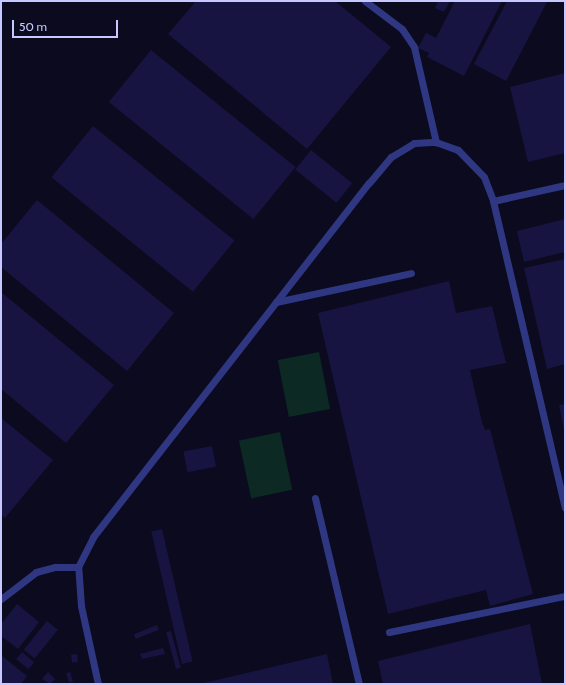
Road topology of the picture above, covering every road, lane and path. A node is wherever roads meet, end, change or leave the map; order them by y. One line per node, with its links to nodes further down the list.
1 (365, 1): 2 (lane)
2 (436, 142): 4 (lane); 6 (lane)
3 (565, 185): 4 (lane)
4 (493, 201): 8 (lane)
5 (411, 273): 6 (lane)
6 (276, 302): 9 (lane)
7 (315, 498): 14 (lane)
8 (565, 508)
9 (78, 567): 11 (lane); 13 (lane)
10 (565, 596): 12 (lane)
11 (1, 599)
12 (389, 632)
13 (98, 684)
14 (359, 684)

